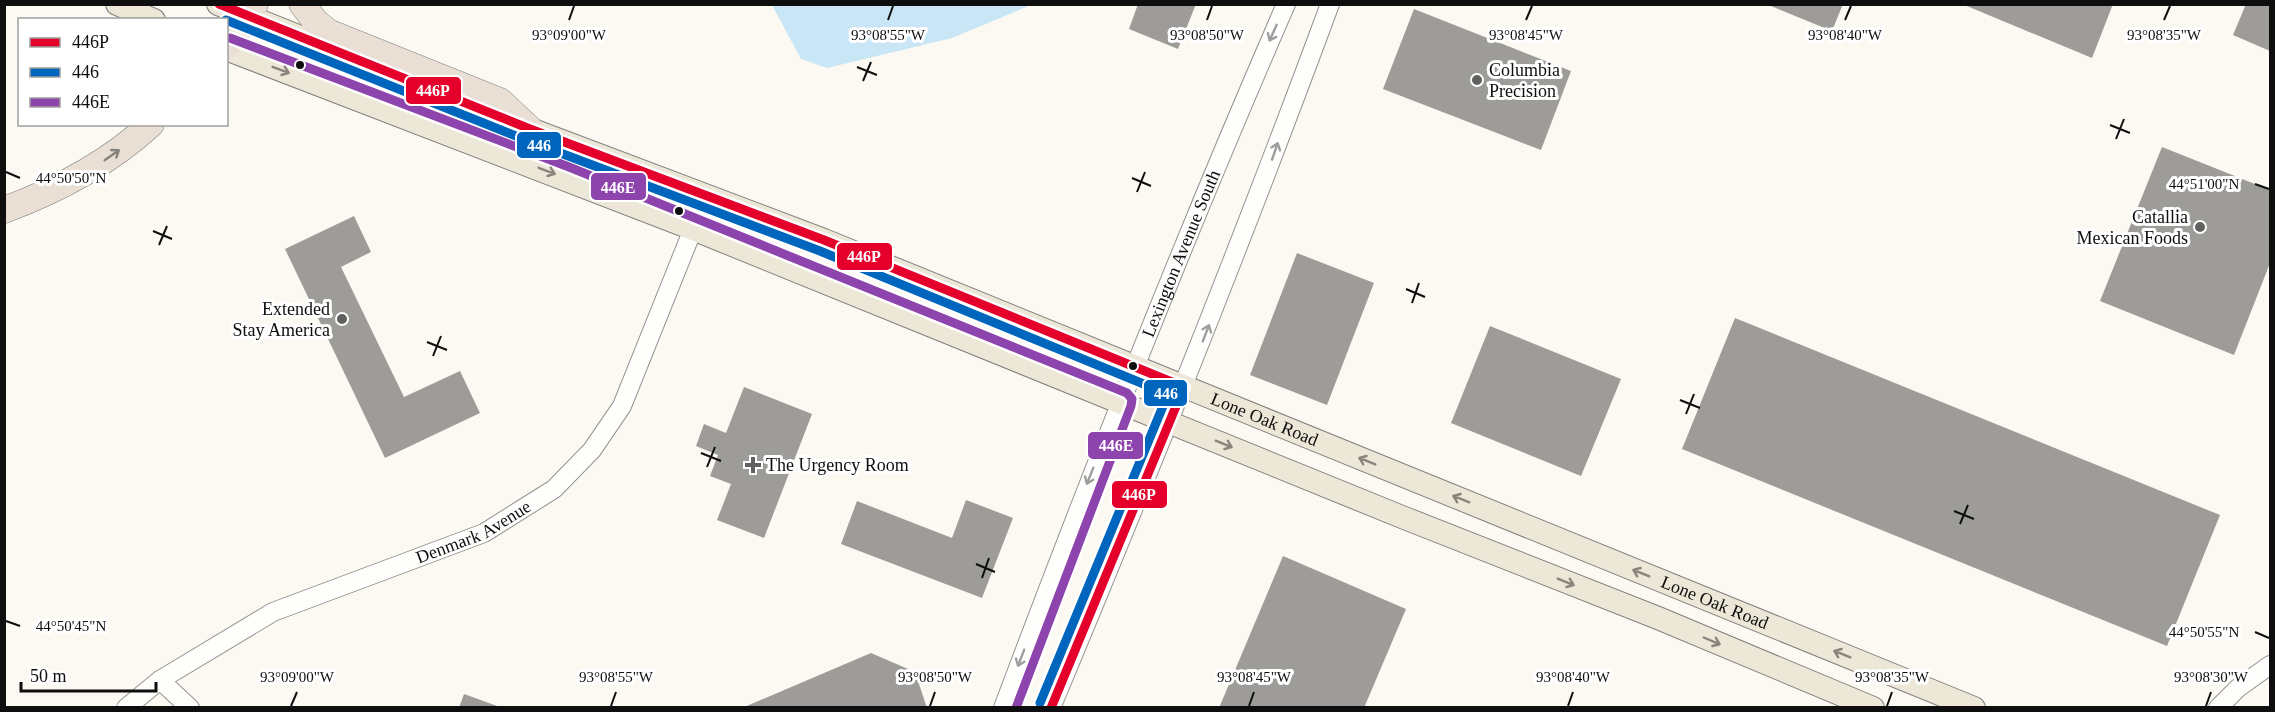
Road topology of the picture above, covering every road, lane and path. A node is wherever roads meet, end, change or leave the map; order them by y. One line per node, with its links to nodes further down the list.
1 (117, 4): 7 (main road)
2 (218, 4): 6 (main road, Lone Oak Road)
3 (303, 4): 11 (highway)
4 (1286, 4): 14 (street, Lexington Avenue South, one-way to 14)
5 (1330, 4): 15 (street, one-way to 5)
6 (251, 11): 8 (highway); 11 (main road, Lone Oak Road)
7 (149, 18)
8 (228, 44)
9 (228, 48): 13 (main road, Lone Oak Road, one-way to 13)
10 (149, 126): 12 (highway, one-way to 10)
11 (530, 129): 14 (main road, Lone Oak Road)
12 (4, 210)
13 (693, 229): 16 (main road, Lone Oak Road); 19 (street, Denmark Avenue)
14 (1134, 367): 15 (main road, Lone Oak Road); 16 (street, Lexington Avenue South)
15 (1184, 387): 17 (street); 25 (main road, Lone Oak Road, one-way to 15)
16 (1120, 402): 17 (main road, Lone Oak Road); 22 (street, Lexington Avenue South, one-way to 22)
17 (1170, 422): 23 (street); 24 (main road, Lone Oak Road, one-way to 24)
18 (2271, 665): 26 (street)
19 (160, 680): 20 (street, Denmark Avenue); 21 (street)
20 (126, 708)
21 (190, 708)
22 (1003, 708)
23 (1051, 708)
24 (1874, 708)
25 (1974, 708)
26 (2218, 708)

